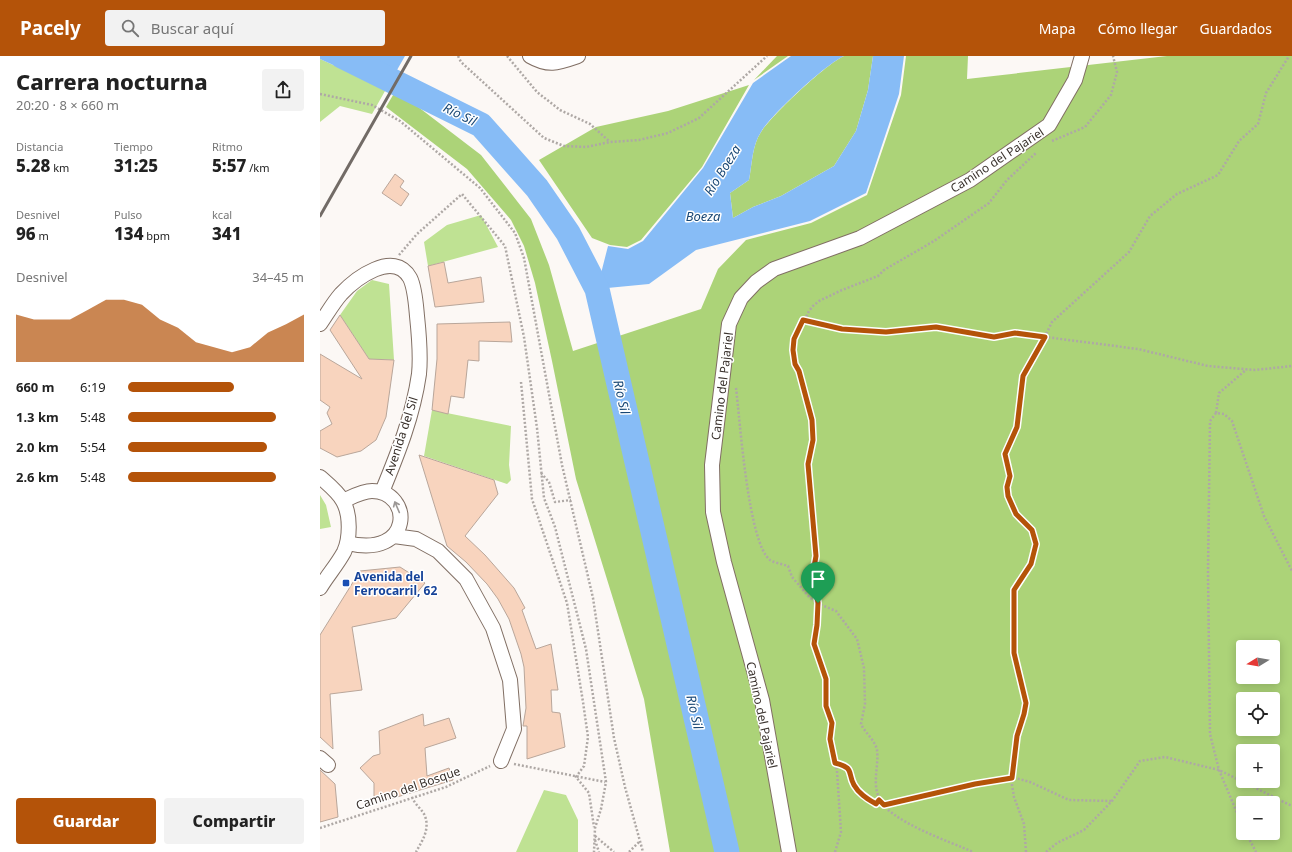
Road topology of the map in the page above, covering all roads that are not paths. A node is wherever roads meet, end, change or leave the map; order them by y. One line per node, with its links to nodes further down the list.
1 (530, 56): 2 (street)
2 (578, 56)
3 (1082, 56): 12 (street, Camino del Pajariel)
4 (320, 324): 6 (street, Avenida del Sil)
5 (320, 477): 7 (street)
6 (382, 492): 7 (street); 8 (street, one-way to 6)
7 (343, 501): 9 (street)
8 (394, 536): 9 (street); 11 (street)
9 (347, 543): 10 (street)
10 (320, 588)
11 (501, 761)
12 (789, 852)

